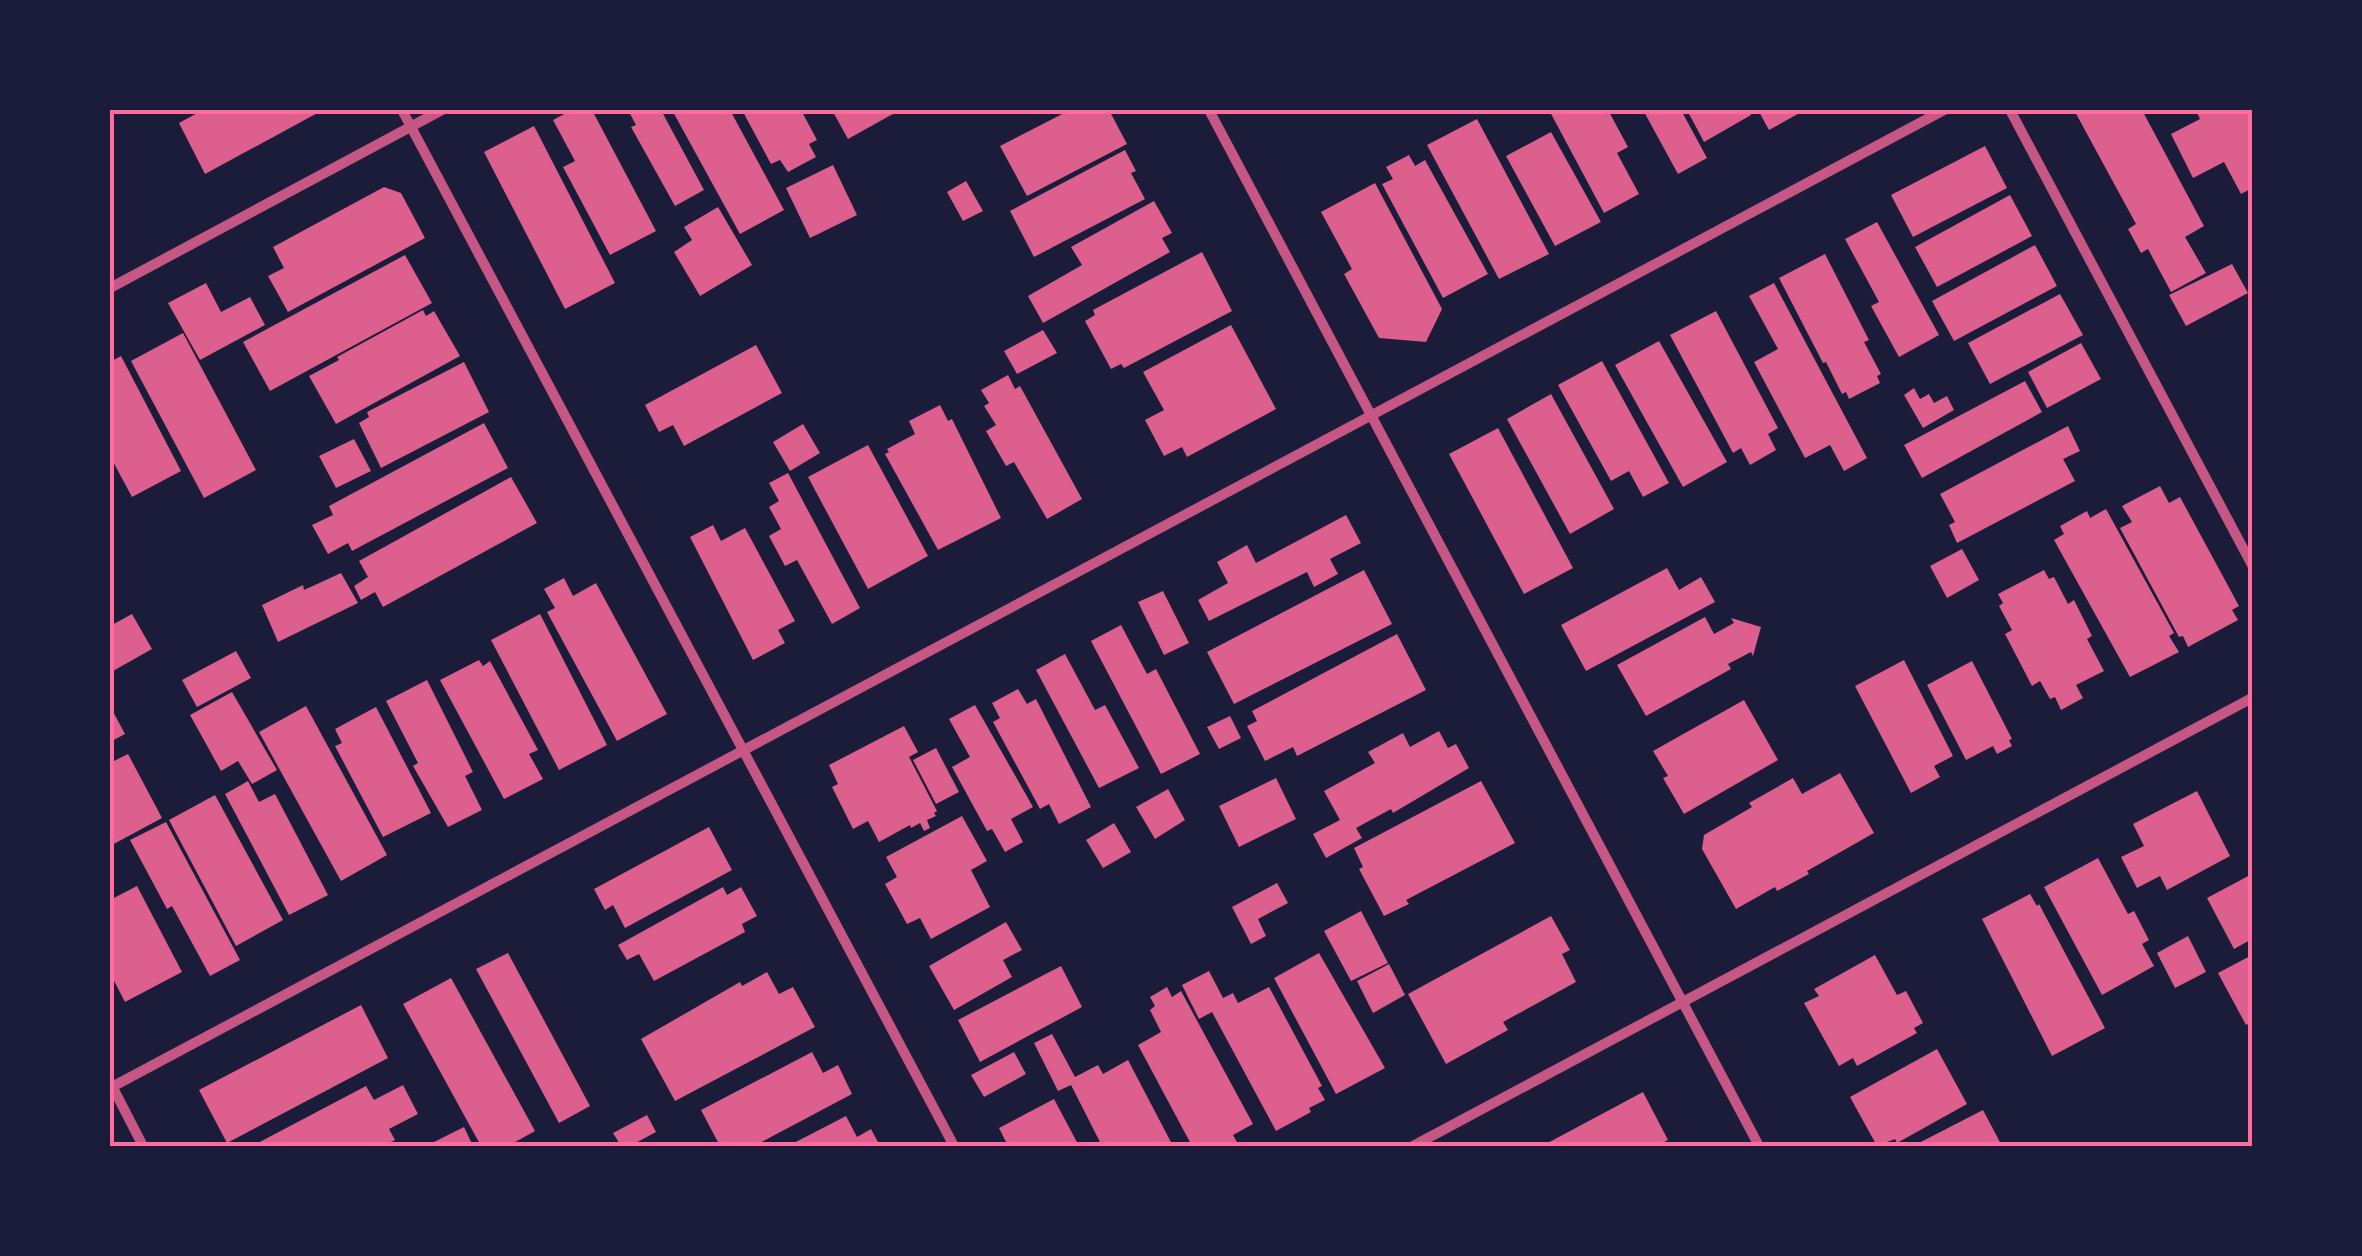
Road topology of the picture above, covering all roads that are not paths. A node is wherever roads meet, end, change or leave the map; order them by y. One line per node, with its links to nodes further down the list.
1 (402, 110): 6 (street)
2 (442, 110): 6 (street)
3 (1208, 110): 8 (street)
4 (1944, 110): 8 (street)
5 (2010, 110): 9 (street)
6 (411, 127): 7 (street); 11 (street)
7 (110, 288)
8 (1371, 415): 11 (street); 12 (street)
9 (2252, 565)
10 (2252, 698): 12 (street)
11 (743, 750): 13 (street); 15 (street)
12 (1683, 1002): 16 (street); 17 (street)
13 (111, 1085): 14 (street)
14 (143, 1146)
15 (954, 1146)
16 (1412, 1146)
17 (1760, 1146)

